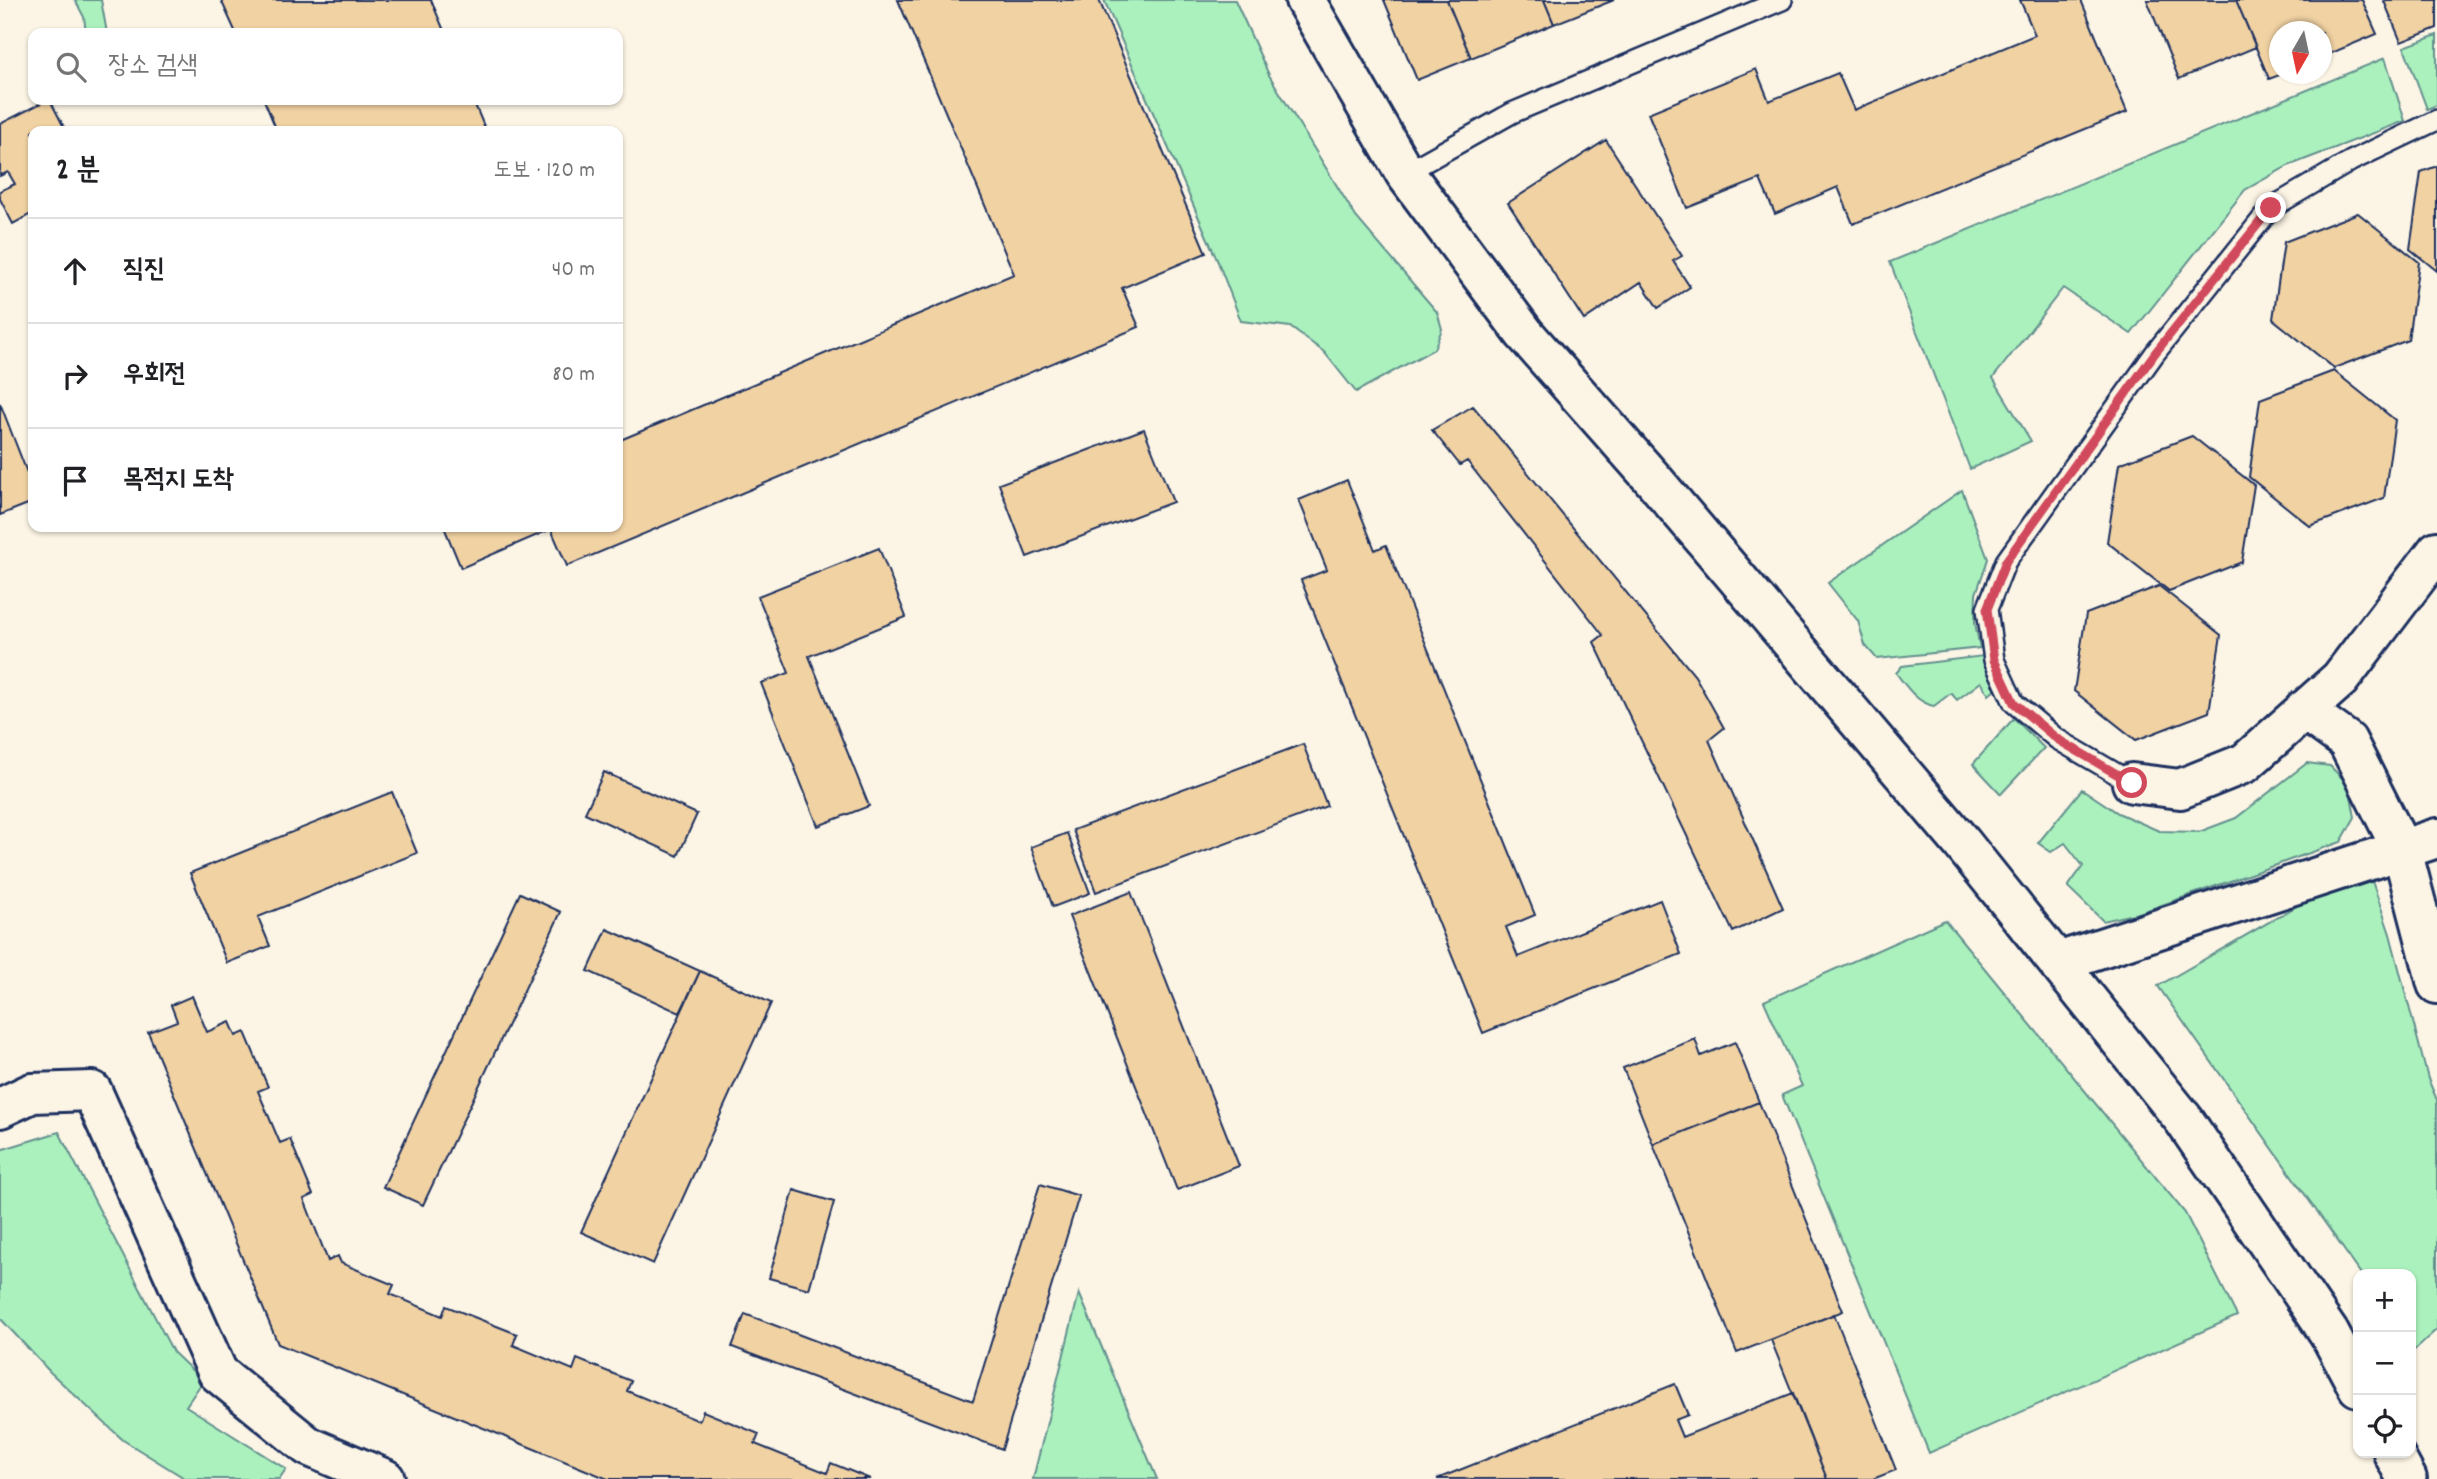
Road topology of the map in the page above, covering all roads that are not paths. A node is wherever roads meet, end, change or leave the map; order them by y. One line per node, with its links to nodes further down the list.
1 (1306, 0): 4 (street)
2 (1782, 0): 4 (lane)
3 (2437, 120): 7 (lane)
4 (1405, 173): 9 (street)
5 (2437, 551): 6 (street)
6 (2304, 710): 7 (street); 8 (street)
7 (2132, 783)
8 (2420, 844): 9 (street); 10 (street)
9 (2058, 962): 12 (street)
10 (2437, 984)
11 (0, 1108): 14 (street)
12 (2353, 1378)
13 (2396, 1458): 15 (street)
14 (385, 1479)
15 (2407, 1479)

